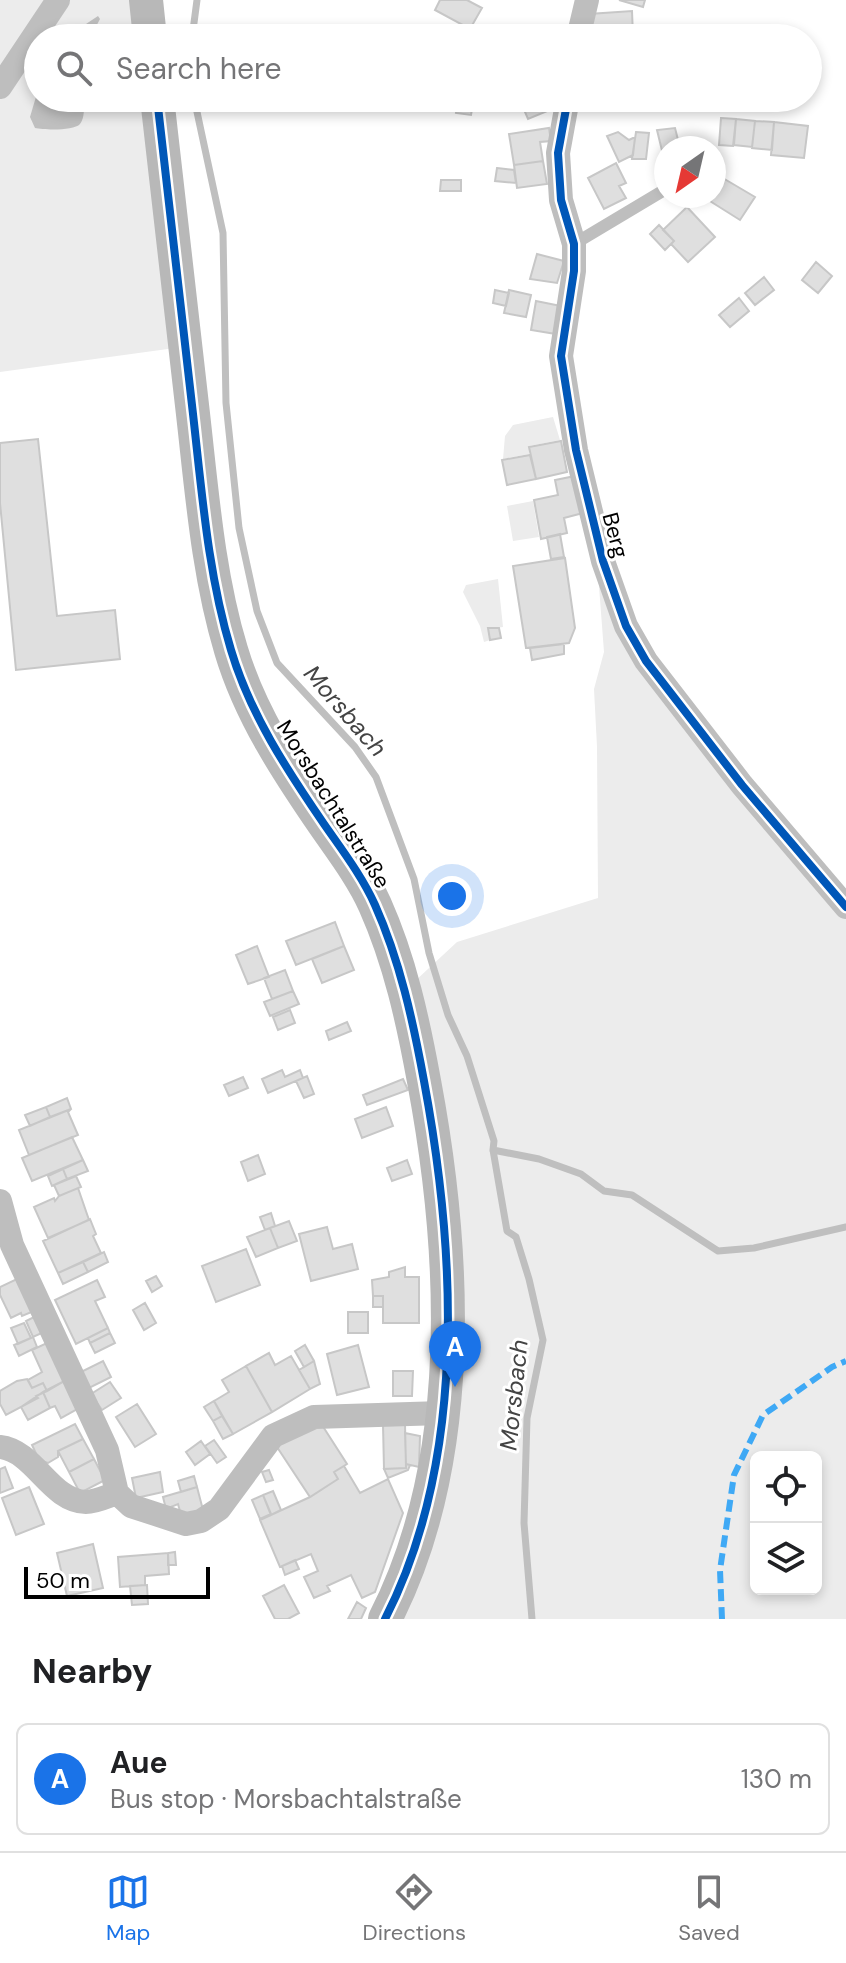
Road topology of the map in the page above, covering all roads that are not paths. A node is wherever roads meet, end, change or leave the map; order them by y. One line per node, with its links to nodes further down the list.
1 (58, 0): 4 (street)
2 (146, 0): 5 (main road)
3 (587, 0): 6 (street)
4 (42, 24)
5 (149, 24)
6 (581, 24)
7 (24, 51): 8 (street)
8 (0, 87)
9 (159, 112): 15 (main road, Morsbachtalstraße)
10 (565, 112): 12 (street, Berg)
11 (654, 196): 12 (lane)
12 (574, 244): 13 (street, Berg)
13 (846, 907)
14 (0, 1201): 17 (street)
15 (442, 1413): 17 (street); 18 (main road, Morsbachtalstraße)
16 (0, 1447): 17 (street)
17 (117, 1493)
18 (385, 1619)

